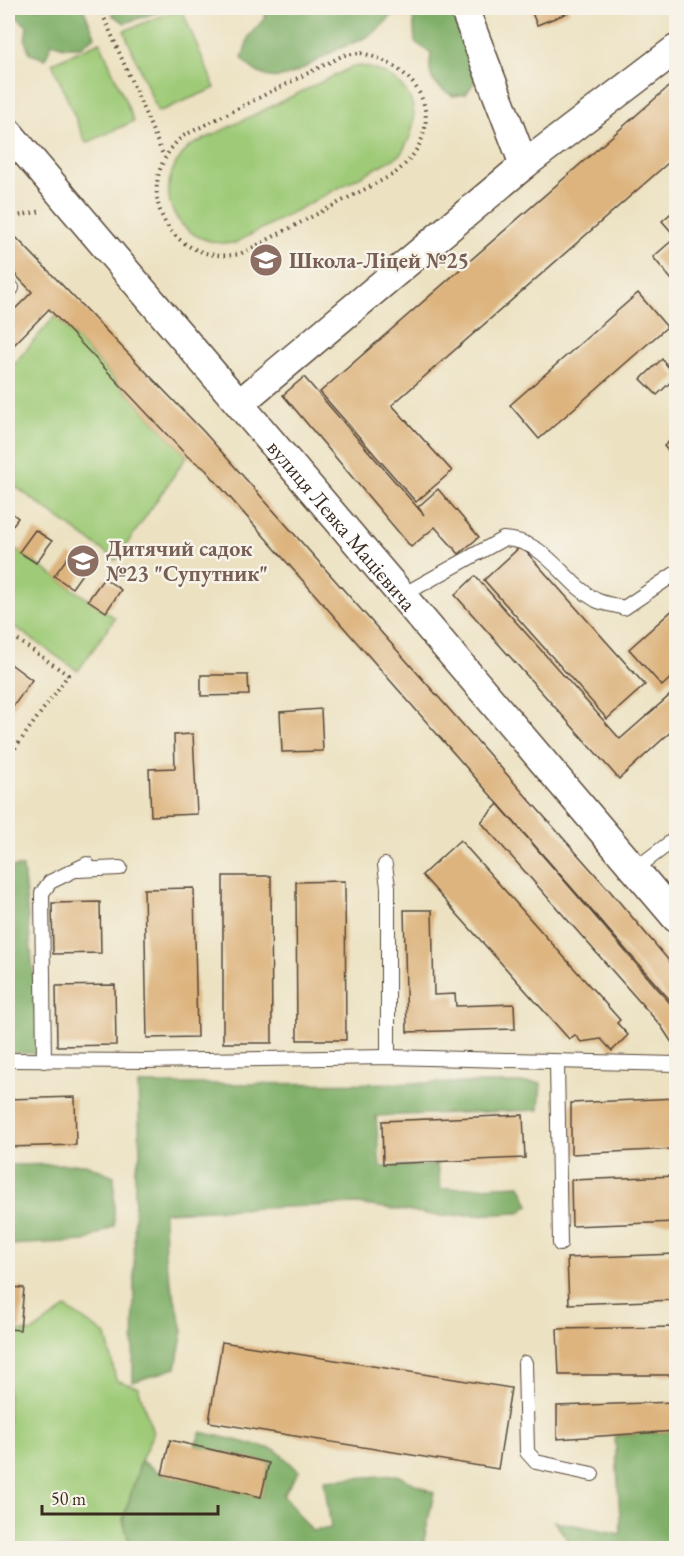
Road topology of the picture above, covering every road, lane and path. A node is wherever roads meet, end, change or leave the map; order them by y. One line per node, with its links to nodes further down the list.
1 (100, 8): 5 (path)
2 (464, 8): 6 (street)
3 (676, 49): 6 (street)
4 (8, 132): 7 (street, вулиця Левка Мацієвича)
5 (164, 157): 5 (path)
6 (524, 165): 7 (street)
7 (240, 403): 9 (street, вулиця Левка Мацієвича)
8 (676, 573): 9 (lane)
9 (401, 596): 15 (street, вулиця Левка Мацієвича)
10 (8, 633): 11 (path)
11 (8, 758)
12 (676, 838): 15 (lane)
13 (385, 865): 17 (lane)
14 (120, 868): 19 (lane)
15 (634, 870): 16 (street, вулиця Левка Мацієвича)
16 (676, 918)
17 (388, 1057): 19 (lane); 20 (lane)
18 (8, 1060): 19 (lane)
19 (44, 1061)
20 (557, 1062): 21 (lane); 22 (lane)
21 (676, 1064)
22 (560, 1244)
23 (525, 1363): 24 (lane)
24 (592, 1474)

